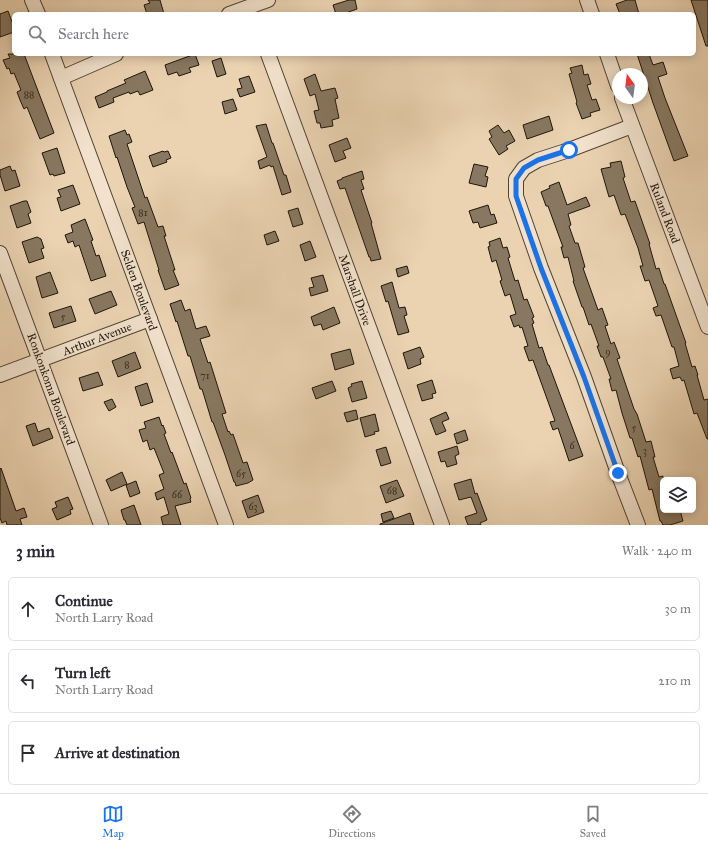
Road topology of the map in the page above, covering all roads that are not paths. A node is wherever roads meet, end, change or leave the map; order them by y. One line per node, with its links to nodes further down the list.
1 (32, 0): 5 (street)
2 (268, 0): 4 (street)
3 (588, 0): 7 (street)
4 (250, 7): 6 (street)
5 (37, 12)
6 (235, 12)
7 (591, 12)
8 (53, 56): 13 (street, Selden Boulevard)
9 (111, 56): 13 (street)
10 (269, 56): 23 (street, Marshall Drive)
11 (608, 56): 12 (street)
12 (612, 69)
13 (61, 78): 17 (street, Selden Boulevard)
14 (624, 104): 15 (street, Ruland Road)
15 (632, 126): 18 (street, Ruland Road); 24 (street)
16 (0, 253): 19 (street, Ronkonkoma Boulevard)
17 (150, 319): 19 (street, Arthur Avenue); 22 (street, Selden Boulevard)
18 (708, 327)
19 (40, 360): 20 (street, Arthur Avenue); 21 (street, Ronkonkoma Boulevard)
20 (0, 375)
21 (101, 525)
22 (226, 525)
23 (442, 525)
24 (638, 525)

